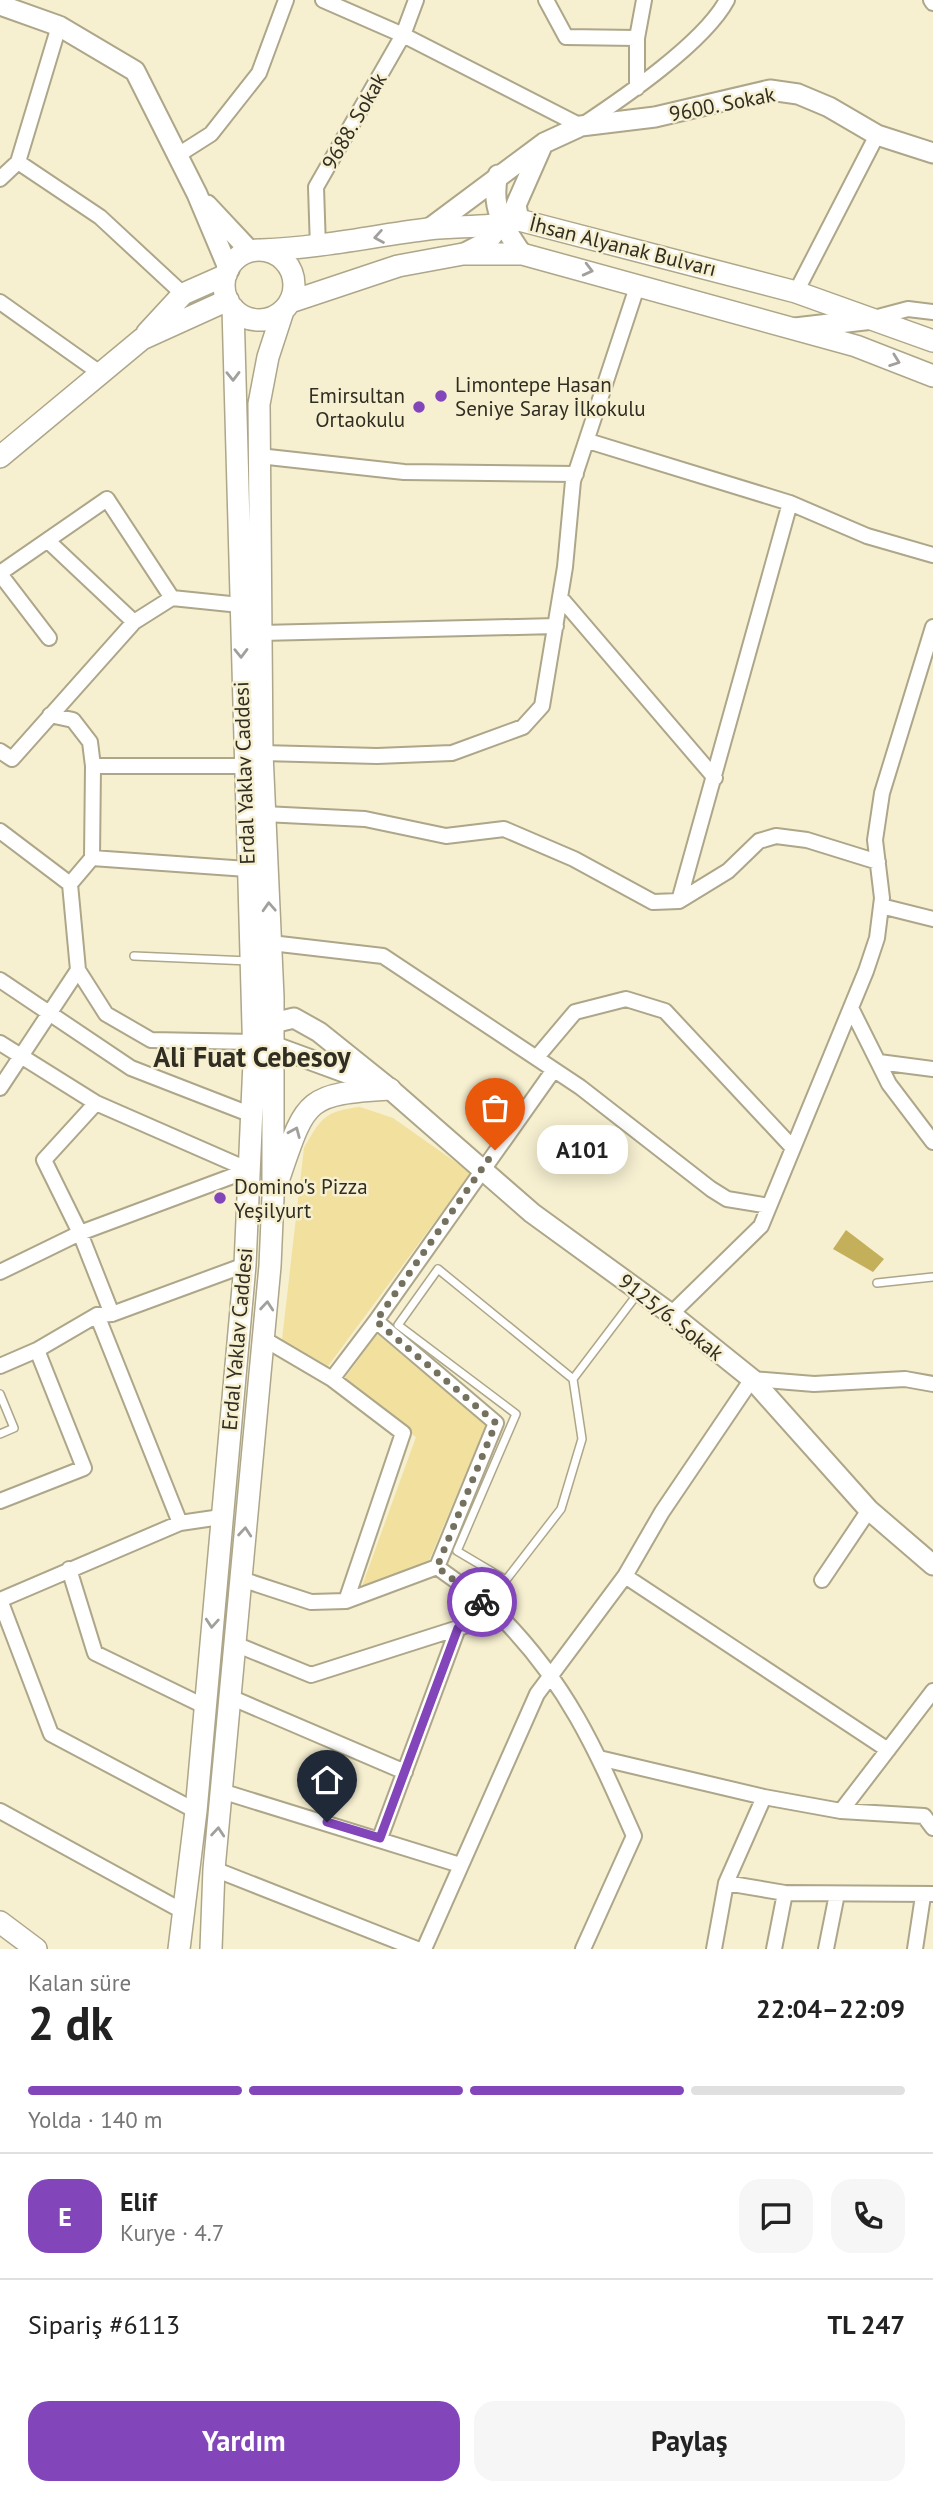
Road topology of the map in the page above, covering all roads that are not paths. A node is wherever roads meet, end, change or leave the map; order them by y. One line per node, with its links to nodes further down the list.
1 (286, 0): 16 (street)
2 (323, 0): 9 (street)
3 (416, 0): 9 (street, 9688. Sokak)
4 (546, 0): 10 (street)
5 (644, 0): 10 (street)
6 (727, 0): 11 (street)
7 (0, 5): 8 (main road)
8 (59, 26): 16 (main road); 17 (street)
9 (403, 35): 12 (street); 23 (street, 9688. Sokak)
10 (637, 38): 11 (street)
11 (637, 88): 12 (street)
12 (581, 127): 13 (main road, 9600. Sokak); 14 (main road, 9600. Sokak)
13 (877, 135): 15 (main road, 9600. Sokak); 29 (street)
14 (544, 143): 18 (main road); 21 (main road)
15 (933, 153)
16 (178, 155): 20 (main road)
17 (18, 162): 19 (street); 30 (street)
18 (498, 175): 21 (main road); 22 (main road)
19 (0, 178)
20 (197, 194): 24 (main road); 27 (main road)
21 (512, 217): 22 (main road, İhsan Alyanak Bulvarı); 25 (main road); 26 (main road); 29 (main road, İhsan Alyanak Bulvarı)
22 (430, 228): 23 (main road, İhsan Alyanak Bulvarı, one-way to 23)
23 (318, 248): 24 (main road, İhsan Alyanak Bulvarı)
24 (256, 251): 27 (main road); 33 (main road)
25 (463, 254): 26 (main road, İhsan Alyanak Bulvarı); 33 (main road, İhsan Alyanak Bulvarı)
26 (522, 254): 28 (main road, İhsan Alyanak Bulvarı, one-way to 28)
27 (227, 273): 30 (main road); 32 (main road)
28 (638, 284): 36 (main road, İhsan Alyanak Bulvarı); 41 (street)
29 (796, 292): 35 (main road, İhsan Alyanak Bulvarı)
30 (183, 294): 37 (main road)
31 (0, 302): 39 (street)
32 (230, 304): 33 (main road); 37 (main road); 51 (main road, Erdal Yaklav Caddesi, one-way to 51)
33 (287, 307): 42 (main road, Erdal Yaklav Caddesi)
34 (933, 312): 35 (street)
35 (874, 318): 36 (main road); 38 (main road, İhsan Alyanak Bulvarı)
36 (794, 329): 40 (main road, İhsan Alyanak Bulvarı, one-way to 40)
37 (142, 339): 39 (main road)
38 (933, 341)
39 (100, 373): 43 (main road)
40 (933, 376)
41 (588, 441): 44 (street); 45 (street)
42 (259, 456): 44 (street); 55 (main road, Erdal Yaklav Caddesi)
43 (0, 457)
44 (576, 474): 49 (street)
45 (790, 503): 47 (street); 62 (street)
46 (48, 541): 48 (street); 50 (street); 52 (street)
47 (933, 555)
48 (0, 574): 56 (street)
49 (560, 597): 53 (street); 62 (street)
50 (172, 598): 51 (street); 52 (street)
51 (240, 605): 61 (main road, Erdal Yaklav Caddesi, one-way to 61)
52 (134, 622): 57 (street)
53 (556, 626): 55 (street); 59 (street)
54 (933, 627): 66 (street)
55 (261, 633): 59 (main road, Erdal Yaklav Caddesi)
56 (49, 638)
57 (50, 715): 58 (street); 60 (street)
58 (0, 751)
59 (262, 753): 63 (main road, Erdal Yaklav Caddesi)
60 (93, 766): 61 (street); 65 (street)
61 (244, 766): 67 (main road, Erdal Yaklav Caddesi)
62 (715, 778): 69 (street)
63 (264, 814): 69 (street); 72 (main road, Erdal Yaklav Caddesi, one-way to 63)
64 (0, 831): 68 (street)
65 (92, 859): 67 (street); 68 (street)
66 (878, 862): 69 (street); 70 (street)
67 (247, 869): 74 (main road, Erdal Yaklav Caddesi)
68 (70, 884): 75 (street)
69 (679, 901)
70 (881, 906): 71 (street); 78 (street)
71 (933, 919)
72 (271, 943): 77 (main road, Erdal Yaklav Caddesi); 84 (street)
73 (134, 956): 74 (lane)
74 (251, 961): 81 (main road, Erdal Yaklav Caddesi)
75 (78, 971): 79 (street); 81 (street)
76 (0, 980): 79 (street)
77 (273, 997): 80 (main road, 9125/6. Sokak); 81 (main road, Erdal Yaklav Caddesi)
78 (851, 1008): 85 (street); 93 (street)
79 (49, 1011): 83 (street); 91 (street)
80 (294, 1018): 81 (main road); 89 (main road, 9125/6. Sokak)
81 (264, 1040): 89 (main road, 9125/6. Sokak); 91 (main road, Erdal Yaklav Caddesi); 96 (main road, Erdal Yaklav Caddesi)
82 (0, 1043): 83 (street)
83 (23, 1056): 88 (street); 90 (street)
84 (537, 1057): 87 (street); 93 (street)
85 (878, 1062): 86 (street); 92 (street)
86 (933, 1069)
87 (553, 1071): 95 (street); 97 (street)
88 (0, 1088)
89 (390, 1089): 95 (main road, 9125/6. Sokak); 96 (main road, one-way to 89)
90 (96, 1103): 94 (street); 98 (street)
91 (252, 1115): 94 (main road, Erdal Yaklav Caddesi)
92 (933, 1142)
93 (793, 1148): 97 (street)
94 (249, 1170): 98 (street); 99 (main road, Erdal Yaklav Caddesi)
95 (480, 1170): 103 (main road, 9125/6. Sokak); 107 (street)
96 (273, 1197): 108 (main road, Erdal Yaklav Caddesi, one-way to 96)
97 (769, 1206): 105 (street)
98 (80, 1233): 100 (street); 104 (street)
99 (245, 1265): 104 (street); 119 (main road, Erdal Yaklav Caddesi)
100 (1, 1270)
101 (933, 1277): 102 (lane)
102 (877, 1283)
103 (639, 1292): 105 (main road, 9125/6. Sokak); 112 (lane)
104 (113, 1314): 106 (street)
105 (671, 1314): 113 (main road, 9125/6. Sokak)
106 (97, 1315): 109 (street); 120 (street)
107 (376, 1321): 111 (street); 122 (street)
108 (264, 1339): 111 (street); 125 (main road, Erdal Yaklav Caddesi, one-way to 108)
109 (37, 1350): 110 (street); 117 (street)
110 (0, 1366)
111 (332, 1379): 127 (street)
112 (573, 1379): 112 (lane)
113 (752, 1379): 114 (street); 118 (main road, 9125/6. Sokak); 124 (street)
114 (933, 1384)
115 (0, 1394): 116 (lane)
116 (0, 1434)
117 (0, 1501)
118 (869, 1510): 121 (main road, 9125/6. Sokak); 126 (street)
119 (221, 1517): 120 (street); 134 (main road, Erdal Yaklav Caddesi, one-way to 134)
120 (180, 1523): 123 (street)
121 (933, 1565)
122 (437, 1567): 127 (street); 128 (street)
123 (69, 1569): 134 (street); 141 (street)
124 (625, 1576): 131 (street); 135 (street)
125 (241, 1579): 127 (street); 130 (main road, Erdal Yaklav Caddesi)
126 (821, 1580)
127 (346, 1601)
128 (499, 1615): 129 (street); 131 (street)
129 (458, 1628): 130 (street); 137 (street)
130 (235, 1644): 133 (main road, Erdal Yaklav Caddesi)
131 (554, 1676): 136 (street); 145 (street)
132 (933, 1691): 135 (street)
133 (230, 1697): 137 (street); 138 (main road, Erdal Yaklav Caddesi)
134 (206, 1707): 141 (main road, Erdal Yaklav Caddesi)
135 (888, 1750): 142 (street)
136 (599, 1758): 139 (street); 158 (street)
137 (405, 1773): 144 (street)
138 (221, 1791): 144 (street); 146 (main road, Erdal Yaklav Caddesi, one-way to 138)
139 (764, 1797): 142 (street); 147 (street)
140 (0, 1811): 151 (street)
141 (196, 1811): 151 (main road, Erdal Yaklav Caddesi)
142 (841, 1811): 143 (street)
143 (930, 1817)
144 (380, 1838): 145 (street)
145 (460, 1864): 157 (street)
146 (214, 1869): 155 (main road, Erdal Yaklav Caddesi); 156 (street)
147 (726, 1883): 148 (street); 159 (street)
148 (785, 1893): 149 (street); 160 (street)
149 (837, 1894): 150 (street); 161 (street)
150 (928, 1895): 162 (street)
151 (186, 1913): 154 (main road, Erdal Yaklav Caddesi)
152 (0, 1922): 153 (main road)
153 (36, 1949)
154 (179, 1949)
155 (211, 1949)
156 (417, 1949)
157 (424, 1949)
158 (583, 1949)
159 (714, 1949)
160 (774, 1949)
161 (826, 1949)
162 (915, 1949)

